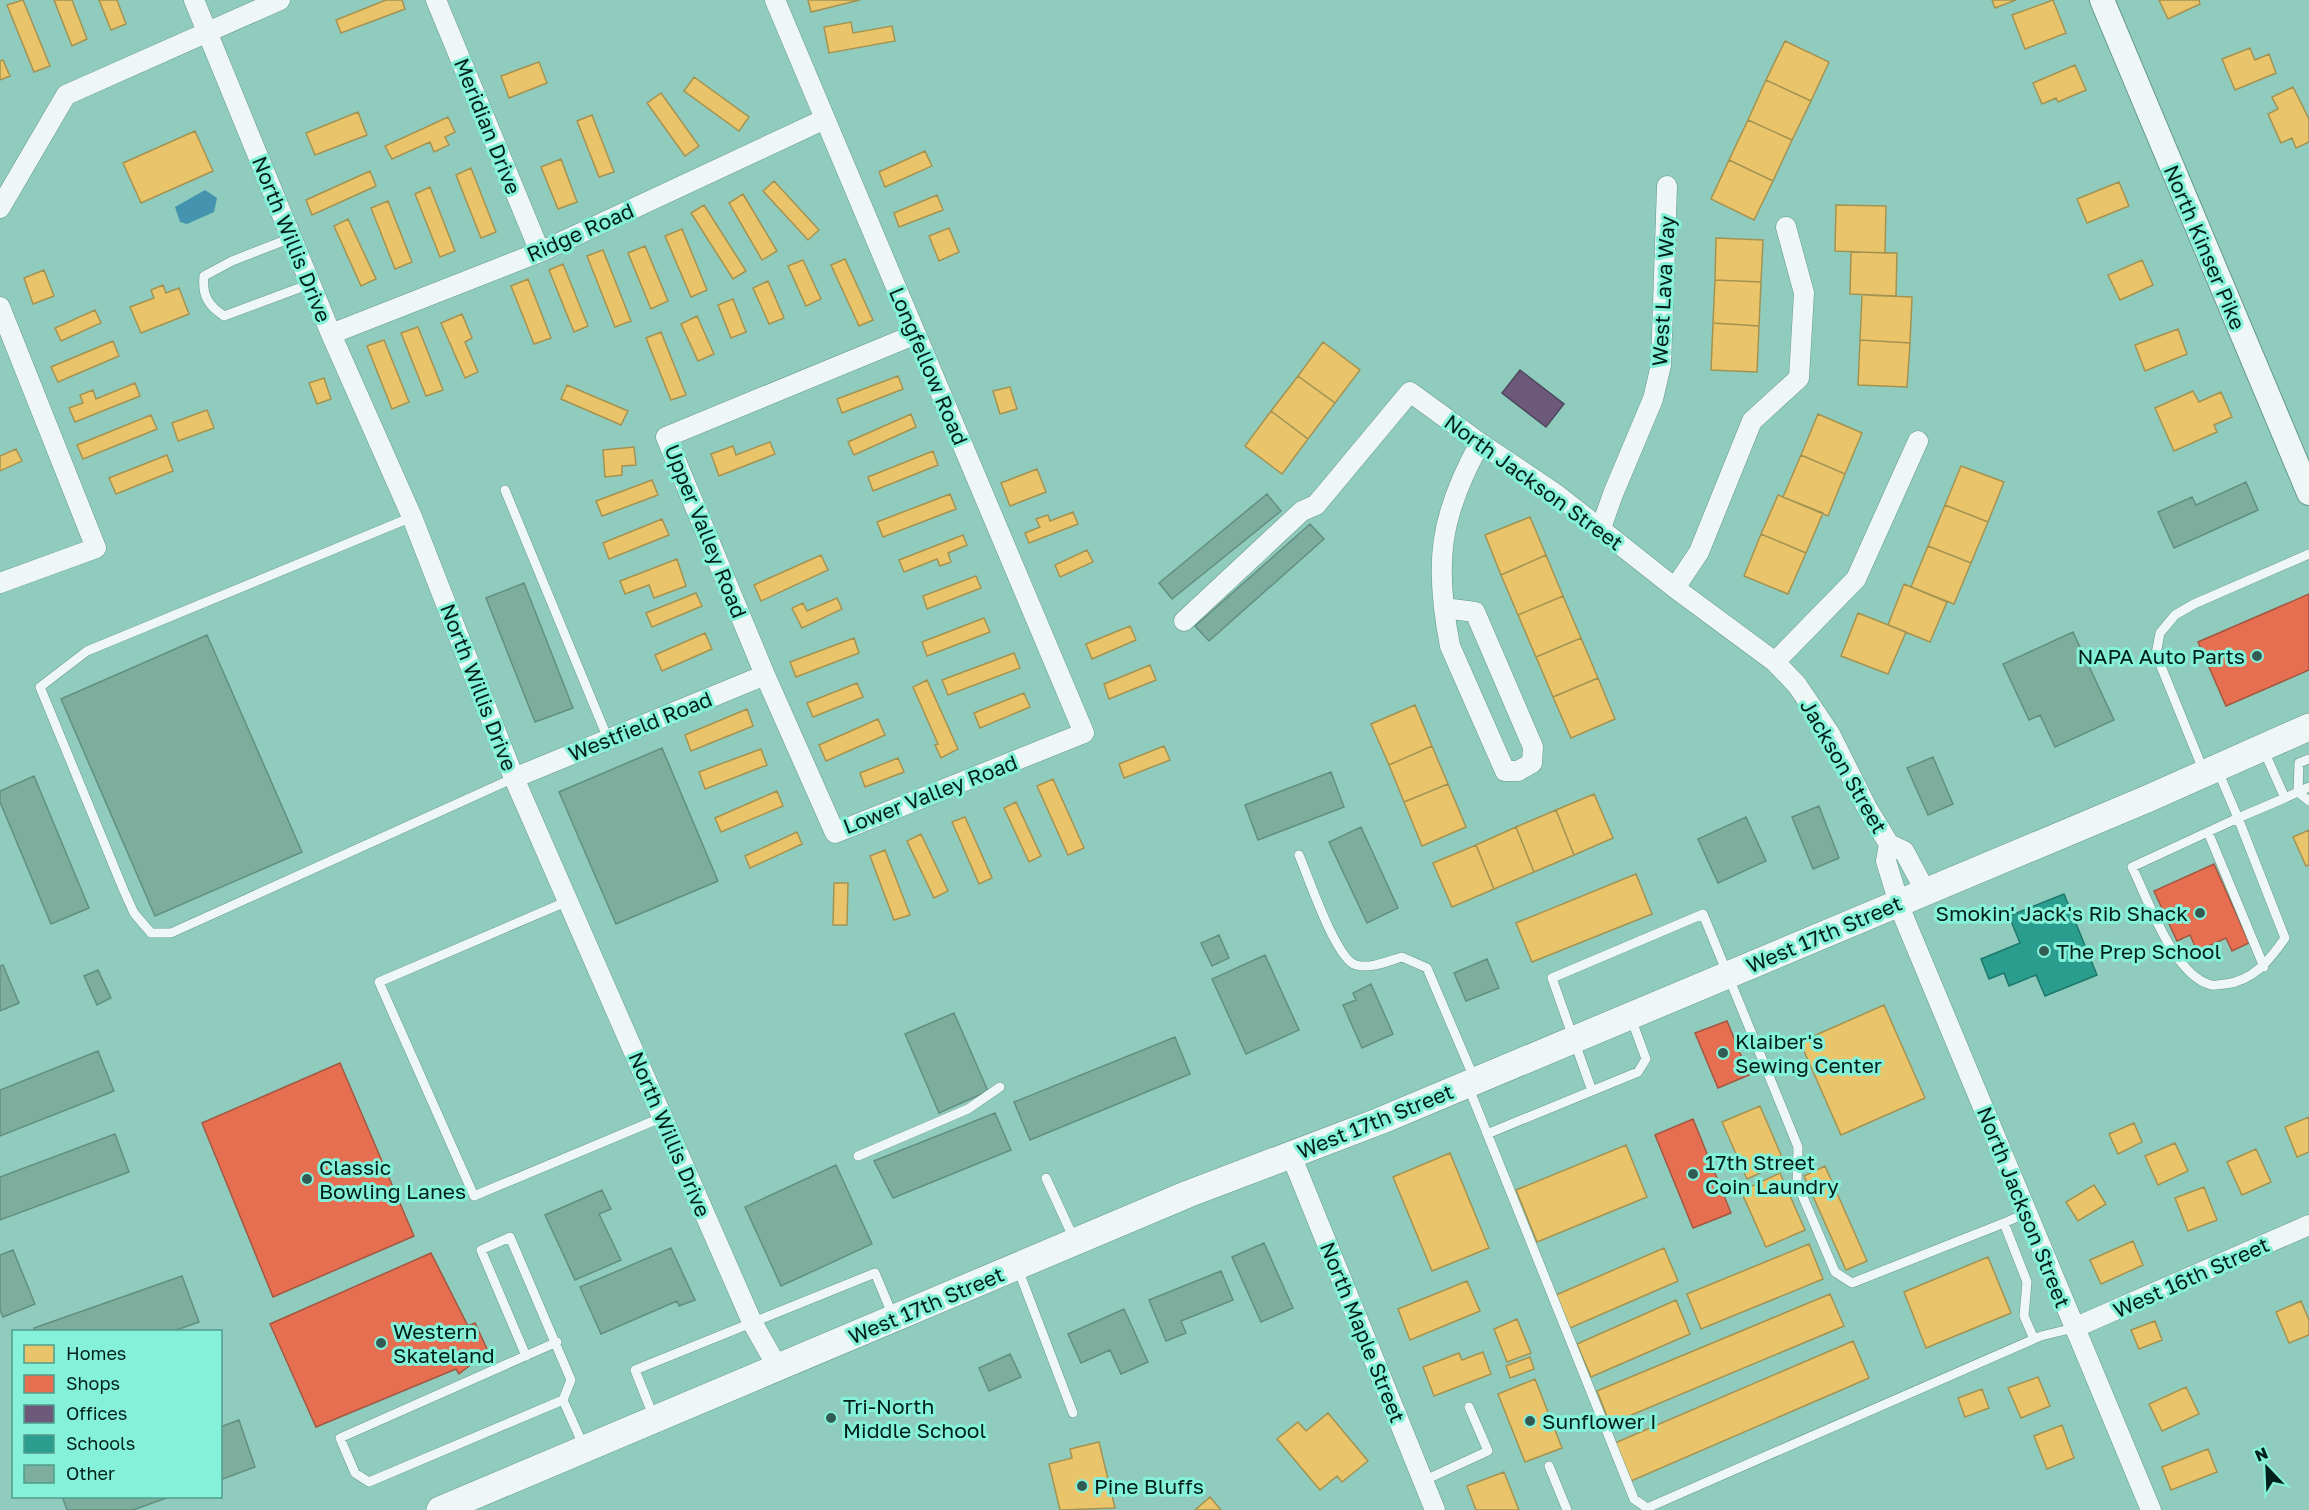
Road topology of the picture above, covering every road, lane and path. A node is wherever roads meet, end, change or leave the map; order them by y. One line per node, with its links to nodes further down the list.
1 (194, 0): 6 (street, North Willis Drive)
2 (280, 0): 6 (street)
3 (436, 0): 12 (street, Meridian Drive)
4 (775, 0): 7 (street, Longfellow Road)
5 (2102, 0): 20 (street, North Kinser Pike)
6 (206, 31): 9 (street); 11 (street, North Willis Drive)
7 (825, 119): 12 (street, Ridge Road); 16 (street, Longfellow Road)
8 (1667, 186): 22 (street, West Lava Way)
9 (0, 208)
10 (1786, 227): 25 (street)
11 (291, 238): 13 (street, North Willis Drive); 13 (lane)
12 (540, 252): 15 (street, Ridge Road)
13 (310, 284): 15 (street, North Willis Drive)
14 (0, 307): 24 (street)
15 (331, 334): 21 (street, North Willis Drive)
16 (916, 334): 29 (street, Upper Valley Road); 31 (street, Longfellow Road)
17 (1918, 441): 28 (street)
18 (1480, 443): 22 (street, North Jackson Street); 26 (street); 27 (street, North Jackson Street)
19 (506, 490): 32 (lane)
20 (2309, 493)
21 (412, 517): 36 (street, North Willis Drive); 36 (lane)
22 (1601, 528): 25 (street, North Jackson Street)
23 (2309, 554): 35 (lane)
24 (0, 583)
25 (1675, 588): 28 (street, North Jackson Street)
26 (1444, 608): 26 (street)
27 (1184, 621)
28 (1775, 662): 43 (street, Jackson Street)
29 (765, 675): 31 (street, Lower Valley Road); 32 (street, Westfield Road)
30 (2309, 728): 33 (main road, West 17th Street)
31 (1084, 733)
32 (608, 739): 36 (street, Westfield Road)
33 (2263, 749): 35 (main road, West 17th Street); 39 (lane)
34 (2309, 759): 38 (lane)
35 (2211, 772): 41 (lane); 45 (main road, West 17th Street)
36 (514, 778): 46 (street, North Willis Drive)
37 (2309, 787): 38 (lane)
38 (2298, 792): 39 (lane); 40 (lane)
39 (2285, 798): 41 (lane)
40 (2309, 801)
41 (2238, 818): 42 (lane); 48 (lane)
42 (2208, 832): 48 (lane); 48 (lane)
43 (1889, 844): 45 (street, Jackson Street); 47 (street, Jackson Street)
44 (1299, 855): 52 (lane)
45 (1926, 892): 47 (main road, West 17th Street)
46 (568, 901): 55 (street, North Willis Drive); 55 (lane)
47 (1899, 903): 49 (main road, West 17th Street); 60 (street, North Jackson Street)
48 (2264, 967)
49 (1728, 975): 50 (main road, West 17th Street); 51 (lane); 61 (lane)
50 (1630, 1016): 51 (main road, West 17th Street); 54 (lane)
51 (1572, 1040): 52 (main road, West 17th Street); 54 (lane)
52 (1471, 1082): 56 (lane); 57 (main road, West 17th Street)
53 (1000, 1087): 58 (lane)
54 (1592, 1091): 56 (lane)
55 (663, 1117): 66 (street, North Willis Drive)
56 (1487, 1134): 68 (lane)
57 (1291, 1155): 63 (main road, West 17th Street); 78 (street, North Maple Street)
58 (858, 1156)
59 (1046, 1178): 63 (lane)
60 (2026, 1213): 61 (lane); 67 (street, North Jackson Street)
61 (2004, 1223): 68 (lane)
62 (2309, 1226): 67 (street, West 16th Street)
63 (1075, 1242): 64 (main road, West 17th Street)
64 (1017, 1266): 65 (main road, West 17th Street); 74 (lane)
65 (894, 1319): 66 (lane); 71 (main road, West 17th Street)
66 (752, 1322): 71 (street, North Willis Drive); 75 (lane)
67 (2074, 1328): 68 (lane); 82 (street, North Jackson Street)
68 (2034, 1340)
69 (557, 1342): 70 (lane); 70 (lane); 72 (lane)
70 (526, 1356): 72 (lane)
71 (778, 1368): 75 (main road, West 17th Street)
72 (563, 1400): 76 (lane)
73 (1468, 1407): 78 (lane)
74 (1073, 1413)
75 (655, 1420): 76 (main road, West 17th Street)
76 (585, 1449): 79 (main road, West 17th Street)
77 (1549, 1466): 81 (lane)
78 (1424, 1481): 80 (street, North Maple Street)
79 (440, 1510)
80 (1435, 1510)
81 (1567, 1510)
82 (2151, 1510)

